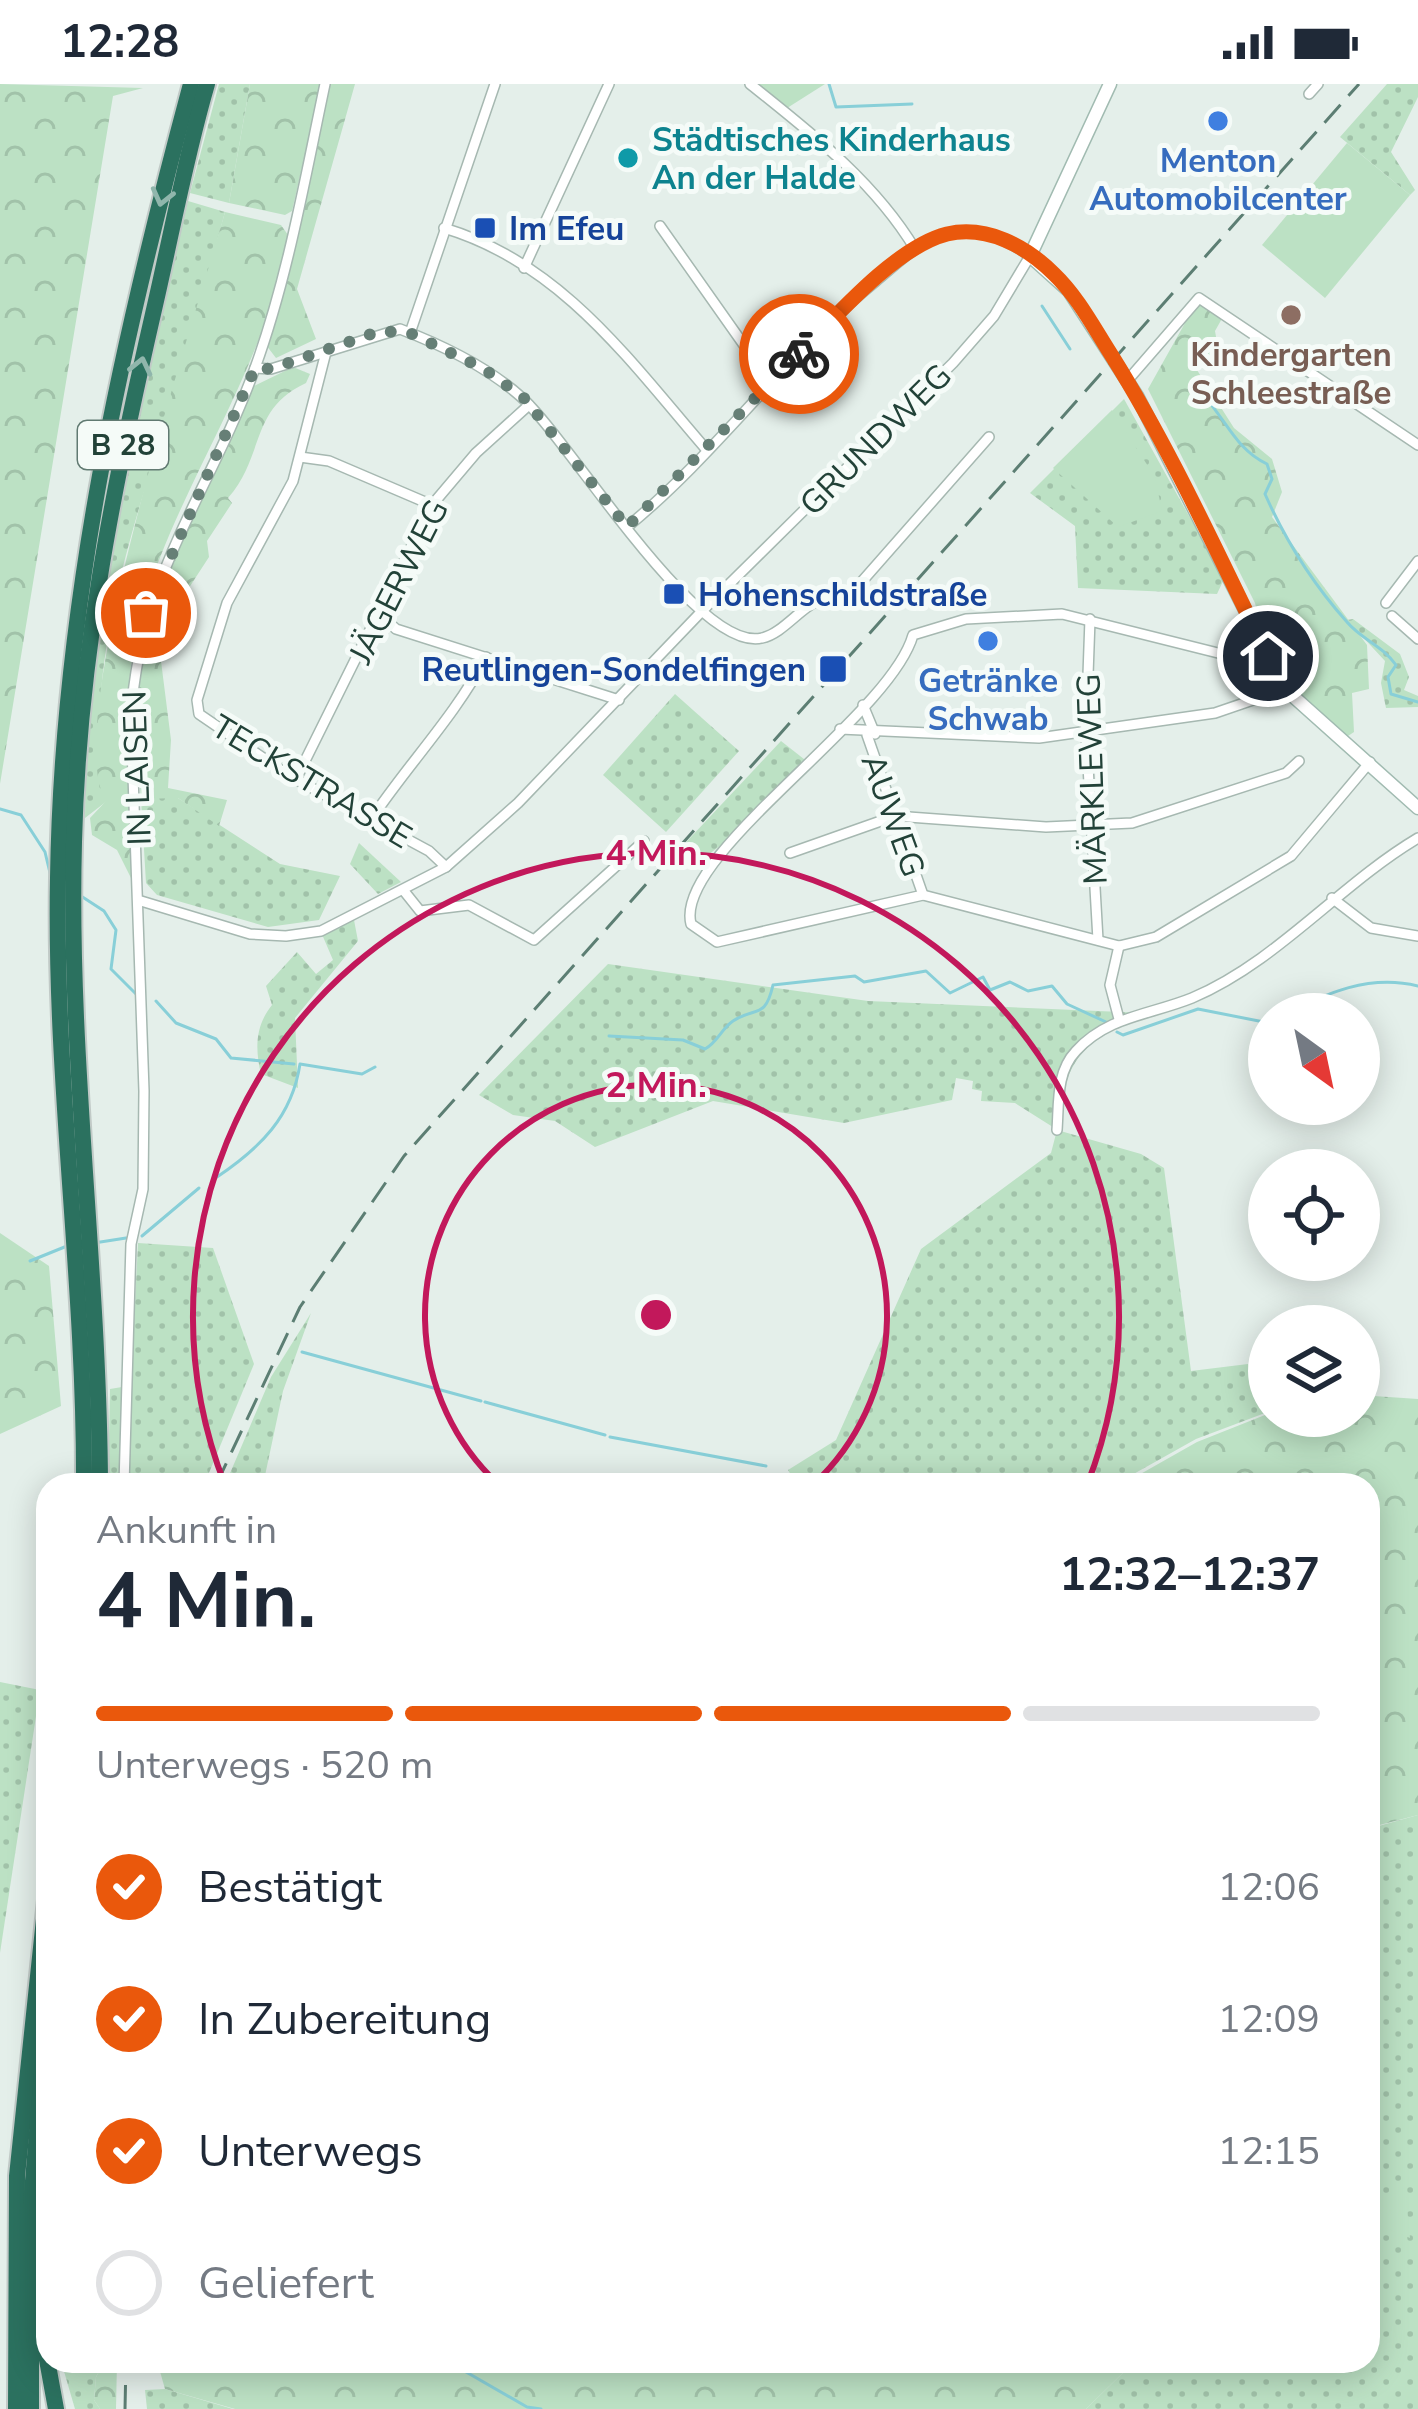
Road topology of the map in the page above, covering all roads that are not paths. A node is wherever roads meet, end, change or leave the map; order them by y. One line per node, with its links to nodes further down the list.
1 (191, 84): 46 (highway, B 28, one-way to 46)
2 (207, 84): 46 (highway, B 28, one-way to 2)
3 (325, 84): 17 (street, IN LAISEN)
4 (494, 84): 11 (street)
5 (609, 84): 14 (street)
6 (750, 84): 12 (street)
7 (1110, 84): 13 (street)
8 (1318, 84): 9 (street)
9 (1309, 94)
10 (660, 226): 19 (street)
11 (444, 228): 14 (street); 15 (street)
12 (915, 249): 13 (street); 19 (street)
13 (1030, 256): 18 (street); 29 (street, GRUNDWEG)
14 (524, 268): 23 (street)
15 (410, 333): 16 (street); 20 (street)
16 (326, 352): 17 (street); 24 (street, TECKSTRASSE)
17 (255, 368): 57 (street, IN LAISEN)
18 (1127, 381): 22 (street); 34 (street)
19 (770, 382): 23 (street)
20 (529, 404): 25 (street, JÄGERWEG); 26 (street)
21 (989, 437): 29 (street)
22 (1418, 446)
23 (705, 448): 26 (street)
24 (300, 457): 25 (street); 44 (street, TECKSTRASSE)
25 (432, 505): 30 (street, JÄGERWEG)
26 (627, 527): 29 (street)
27 (1418, 561): 28 (street)
28 (1387, 603)
29 (703, 610): 37 (street, GRUNDWEG)
30 (380, 615): 35 (street); 44 (street, JÄGERWEG)
31 (1393, 616): 33 (street)
32 (1090, 619): 34 (street); 38 (street); 40 (street, MÄRKLEWEG)
33 (1418, 639)
34 (1268, 656): 36 (street)
35 (486, 657): 37 (street); 48 (street)
36 (1285, 689): 40 (street); 43 (street)
37 (620, 700): 53 (street, GRUNDWEG)
38 (863, 705): 39 (street); 41 (street, AUWEG)
39 (840, 729): 41 (street); 55 (street)
40 (1086, 731): 41 (street); 49 (street, MÄRKLEWEG)
41 (871, 734): 47 (street, AUWEG)
42 (1299, 761): 49 (street)
43 (1370, 762): 45 (street); 60 (street)
44 (296, 779): 48 (street, TECKSTRASSE)
45 (1418, 808)
46 (67, 813): 63 (highway, B 28)
47 (895, 816): 49 (street); 52 (street); 55 (street, AUWEG)
48 (372, 818): 53 (street, TECKSTRASSE)
49 (1089, 827): 59 (street, MÄRKLEWEG)
50 (1418, 838): 56 (street)
51 (644, 841): 54 (street)
52 (790, 853)
53 (446, 866): 54 (street, GRUNDWEG)
54 (404, 891): 57 (street, GRUNDWEG)
55 (923, 895): 59 (street)
56 (1332, 898): 58 (street); 61 (street)
57 (141, 901): 66 (street, IN LAISEN)
58 (1418, 936)
59 (1098, 940): 60 (street)
60 (1119, 946): 61 (street)
61 (1119, 1019): 62 (street)
62 (1057, 1130)
63 (85, 1269): 64 (highway, B 28); 65 (highway, B 28)
64 (85, 1473)
65 (99, 1473)
66 (124, 1473)
67 (36, 1992): 72 (highway)
68 (36, 2145): 69 (highway)
69 (31, 2205): 70 (highway); 73 (highway)
70 (36, 2280)
71 (49, 2373): 74 (highway)
72 (16, 2409)
73 (31, 2409)
74 (56, 2409)

